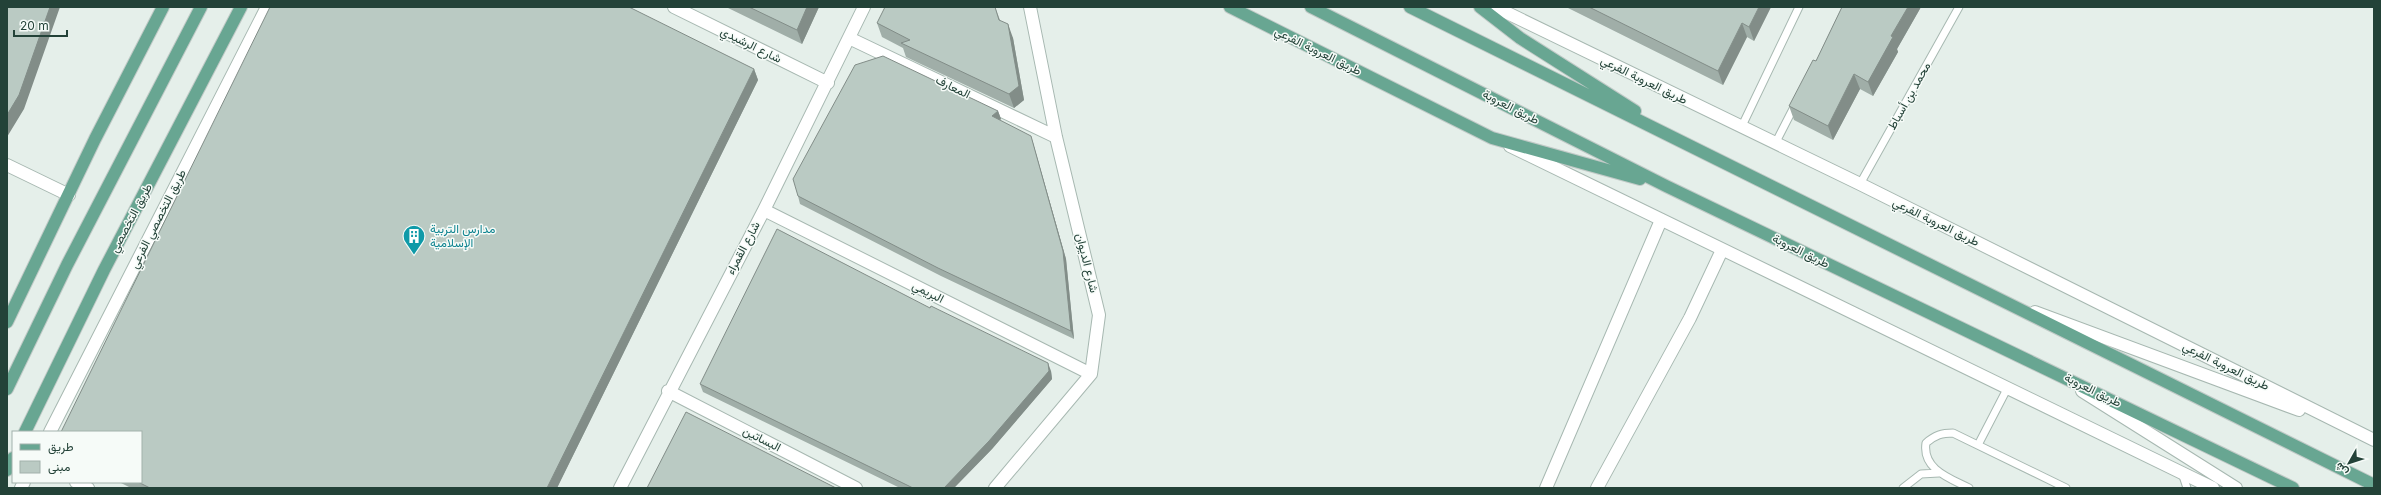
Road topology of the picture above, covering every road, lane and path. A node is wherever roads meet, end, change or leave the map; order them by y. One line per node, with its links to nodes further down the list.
1 (163, 7): 26 (main road)
2 (201, 7): 34 (main road)
3 (241, 7): 37 (main road, طريق التخصصي)
4 (267, 7): 38 (street, طريق التخصصي الفرعي)
5 (674, 7): 16 (street, شارع الرشيدي)
6 (864, 7): 15 (street, شارع القمراء)
7 (1030, 7): 19 (street, شارع الديوان)
8 (1230, 7): 20 (main road, طريق العروبة الفرعي)
9 (1312, 7): 25 (main road, طريق العروبة)
10 (1410, 7): 22 (main road)
11 (1480, 7): 22 (main road)
12 (1495, 7): 18 (street, طريق العروبة الفرعي)
13 (1799, 7): 18 (lane)
14 (1959, 7): 24 (lane, محمد بن أسباط)
15 (849, 38): 16 (street, شارع القمراء); 19 (street, المعارف)
16 (828, 83): 27 (street, شارع القمراء)
17 (1800, 96): 21 (lane)
18 (1741, 128): 21 (street, طريق العروبة الفرعي)
19 (1056, 137): 33 (street, شارع الديوان)
20 (1492, 138): 25 (main road, طريق العروبة الفرعي); 28 (street, طريق العروبة الفرعي)
21 (1775, 144): 24 (street, طريق العروبة الفرعي)
22 (1690, 146): 30 (main road)
23 (7, 165): 26 (street)
24 (1860, 184): 39 (street, طريق العروبة الفرعي)
25 (1666, 186): 32 (main road, طريق العروبة)
26 (69, 195): 31 (main road)
27 (764, 210): 33 (street, البريمي); 36 (street, شارع القمراء)
28 (1661, 220): 29 (street, طريق العروبة الفرعي); 52 (street)
29 (1722, 250): 35 (street, طريق العروبة الفرعي); 53 (street)
30 (1989, 295): 39 (street); 47 (main road)
31 (7, 322)
32 (2040, 365): 59 (street); 60 (main road, طريق العروبة)
33 (1091, 374): 51 (street)
34 (7, 389)
35 (2007, 389): 41 (lane); 45 (street, طريق العروبة الفرعي)
36 (668, 390): 49 (street, شارع القمراء); 50 (street, البساتين)
37 (25, 431)
38 (51, 431)
39 (2358, 432): 40 (street, طريق العروبة الفرعي)
40 (2374, 440)
41 (1978, 445): 44 (lane); 56 (lane)
42 (12, 460): 43 (main road)
43 (7, 470)
44 (1939, 473): 54 (lane); 55 (lane)
45 (2182, 474): 57 (lane); 58 (street, طريق العروبة الفرعي)
46 (78, 483): 48 (street)
47 (2374, 485)
48 (88, 488)
49 (620, 488)
50 (856, 488)
51 (996, 488)
52 (1546, 488)
53 (1597, 488)
54 (1902, 488)
55 (1969, 488)
56 (2066, 488)
57 (2187, 488)
58 (2213, 488)
59 (2236, 488)
60 (2294, 488)

